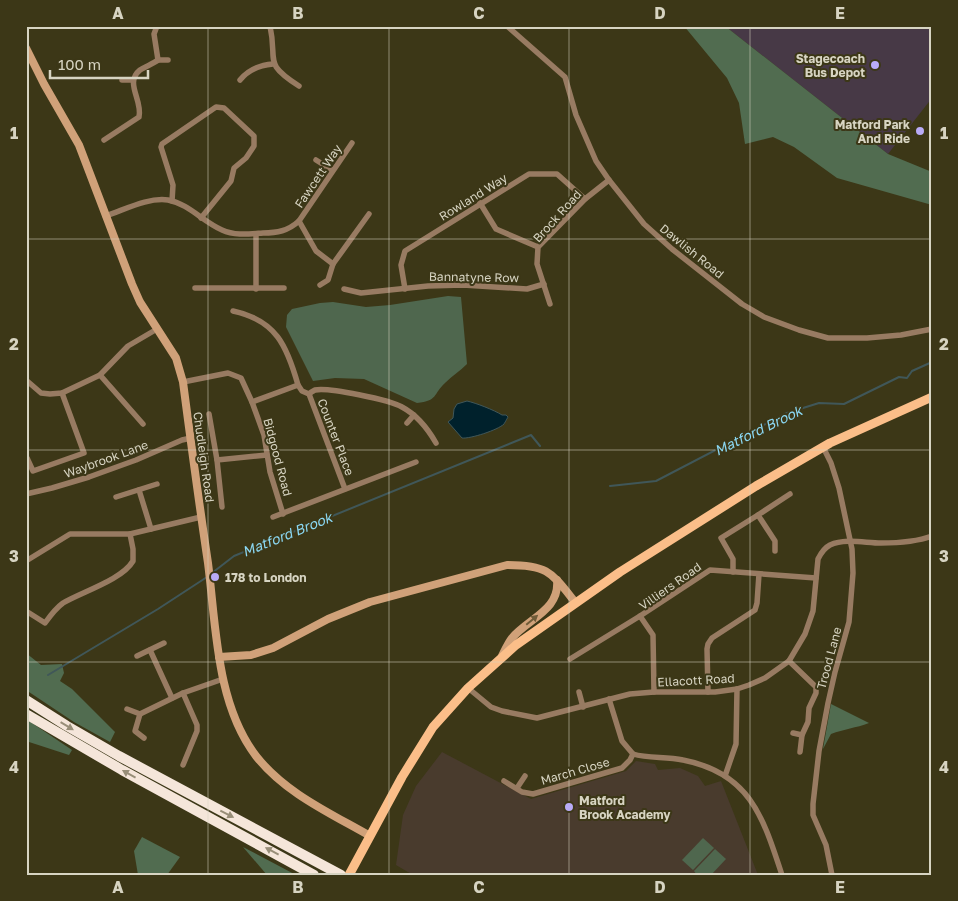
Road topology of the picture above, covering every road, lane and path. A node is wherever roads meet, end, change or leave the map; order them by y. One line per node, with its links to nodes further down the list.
1 (157, 26): 5 (street)
2 (270, 26): 7 (street)
3 (506, 26): 16 (street, Dawlish Road)
4 (26, 48): 21 (street, Chudleigh Road)
5 (158, 60): 6 (street); 9 (street)
6 (168, 60)
7 (273, 64): 10 (street); 11 (street)
8 (122, 80): 9 (street)
9 (133, 80): 12 (street)
10 (240, 80)
11 (299, 86)
12 (104, 140)
13 (352, 143): 15 (street, Fawcett Way)
14 (316, 160): 15 (street)
15 (332, 170): 23 (street, Fawcett Way)
16 (609, 180): 17 (street, Brock Road); 36 (street, Dawlish Road)
17 (585, 199): 19 (street, Rowland Way); 25 (street, Brock Road)
18 (172, 201): 21 (street); 22 (street, Fawcett Way); 22 (street)
19 (480, 203): 25 (street); 33 (street, Rowland Way)
20 (369, 214): 26 (street)
21 (105, 216): 37 (street, Chudleigh Road)
22 (201, 218): 24 (street, Fawcett Way)
23 (299, 221): 24 (street, Fawcett Way); 26 (street)
24 (256, 234): 31 (street)
25 (538, 247): 27 (street, Brock Road)
26 (334, 264): 28 (street)
27 (544, 284): 33 (street, Bannatyne Row); 34 (street, Brock Road)
28 (320, 285)
29 (195, 288): 31 (street)
30 (284, 288): 31 (street)
31 (256, 289)
32 (344, 289): 33 (street, Bannatyne Row)
33 (405, 289)
34 (550, 304)
35 (233, 311): 41 (street)
36 (932, 329)
37 (157, 330): 38 (street); 40 (street, Chudleigh Road)
38 (100, 375): 42 (street); 49 (street)
39 (26, 380): 42 (street)
40 (183, 382): 45 (street, Bidgood Road); 50 (street, Chudleigh Road)
41 (298, 385): 43 (street, Counter Place); 45 (street)
42 (62, 393): 54 (street)
43 (309, 394): 47 (street); 58 (street, Counter Place)
44 (932, 397): 52 (main road)
45 (252, 402): 53 (street, Bidgood Road)
46 (209, 414): 55 (street)
47 (414, 415): 48 (street); 51 (street)
48 (407, 423)
49 (143, 424)
50 (191, 438): 60 (street, Waybrook Lane); 66 (street, Chudleigh Road)
51 (436, 444)
52 (823, 447): 71 (street, Trood Lane); 78 (main road)
53 (267, 456): 55 (street); 64 (street, Bidgood Road)
54 (26, 458)
55 (217, 460): 63 (street)
56 (416, 462): 58 (street, Bidgood Road)
57 (157, 484): 59 (street)
58 (345, 489): 64 (street, Bidgood Road)
59 (139, 490): 62 (street); 68 (street)
60 (26, 494)
61 (790, 494): 65 (street)
62 (116, 497)
63 (222, 507)
64 (284, 514): 67 (street, Bidgood Road)
65 (758, 515): 72 (street); 74 (street)
66 (201, 517): 68 (street); 84 (street, Chudleigh Road)
67 (274, 517)
68 (151, 529): 69 (street)
69 (130, 534): 73 (street); 79 (street)
70 (932, 536): 71 (street, Ellacott Road)
71 (851, 541): 76 (street, Ellacott Road); 117 (street, Trood Lane)
72 (775, 551)
73 (26, 561)
74 (733, 572): 75 (street, Villiers Road); 80 (street, Villiers Road)
75 (759, 574): 76 (street, Villiers Road); 93 (street)
76 (816, 578): 87 (street, Ellacott Road)
77 (557, 579): 78 (street); 84 (street); 85 (street, one-way to 77)
78 (575, 602): 85 (main road)
79 (26, 611)
80 (640, 616): 86 (street); 92 (street, Villiers Road)
81 (164, 643): 82 (street)
82 (150, 650): 83 (street); 95 (street)
83 (137, 656)
84 (219, 657): 88 (street, Chudleigh Road)
85 (501, 657): 89 (main road)
86 (570, 659)
87 (789, 660): 90 (street, Ellacott Road); 103 (street)
88 (223, 679): 94 (street); 112 (street, Chudleigh Road)
89 (468, 688): 98 (street, Ellacott Road); 112 (main road)
90 (737, 689): 93 (street, Ellacott Road); 109 (street)
91 (579, 692): 98 (street)
92 (654, 692): 93 (street, Ellacott Road); 96 (street, Ellacott Road)
93 (708, 692)
94 (183, 693): 95 (street); 107 (street)
95 (172, 698): 101 (street)
96 (609, 699): 98 (street, Ellacott Road); 106 (street)
97 (26, 700): 114 (highway, one-way to 114)
98 (583, 706)
99 (126, 709): 101 (street)
100 (26, 714): 113 (highway, one-way to 100)
101 (140, 714): 104 (street)
102 (793, 733): 103 (street)
103 (802, 735): 105 (street)
104 (144, 738)
105 (800, 752)
106 (633, 754): 109 (street); 111 (street, March Close)
107 (183, 765)
108 (525, 776): 111 (street, March Close)
109 (725, 776): 116 (street)
110 (504, 782): 111 (street, March Close)
111 (517, 788)
112 (370, 836): 115 (main road)
113 (314, 875)
114 (341, 875)
115 (349, 875)
116 (782, 875)
117 (832, 875)

